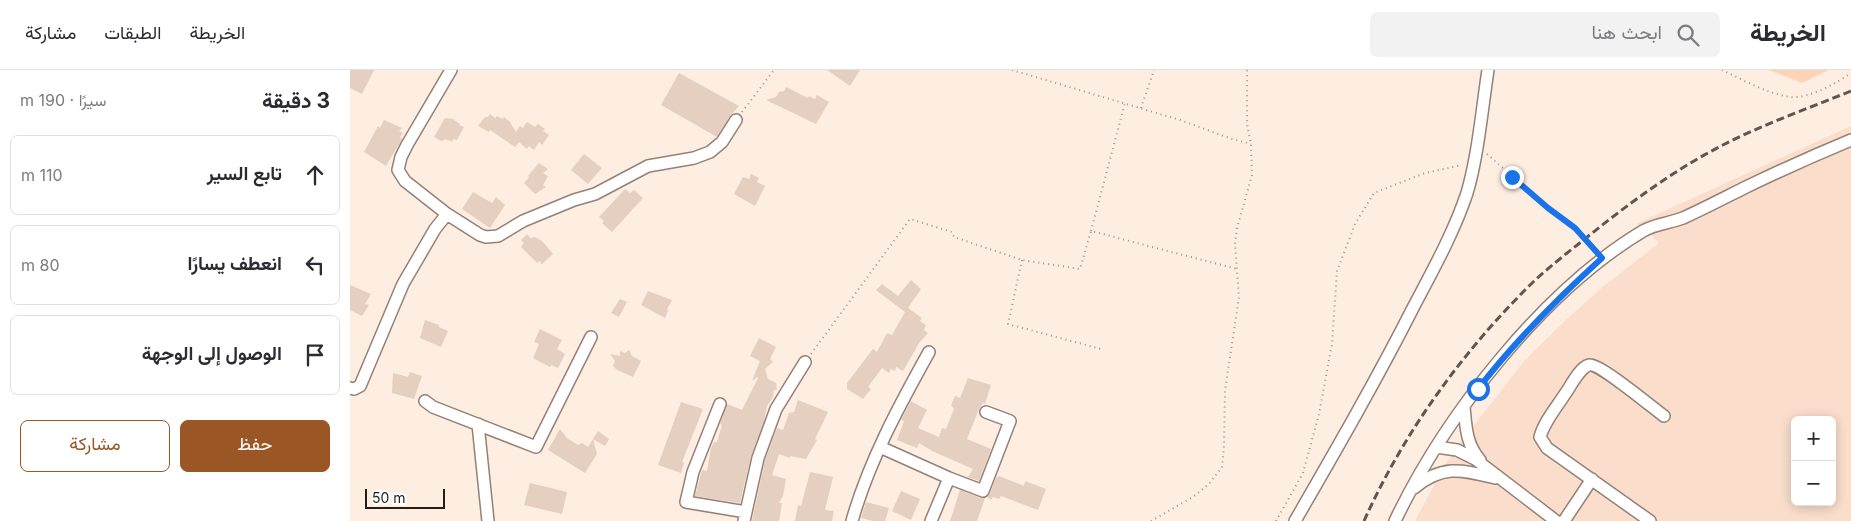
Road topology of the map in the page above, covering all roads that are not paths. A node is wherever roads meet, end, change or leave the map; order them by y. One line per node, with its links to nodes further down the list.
1 (451, 70): 5 (street)
2 (1488, 70): 26 (street)
3 (736, 120): 5 (street)
4 (1851, 140): 12 (street)
5 (448, 214): 9 (street)
6 (591, 337): 15 (street)
7 (929, 352): 16 (street)
8 (805, 362): 22 (street)
9 (350, 388)
10 (425, 400): 15 (street)
11 (720, 404): 22 (street)
12 (1464, 407): 17 (street); 19 (street)
13 (986, 412): 18 (street)
14 (1664, 416): 20 (street)
15 (478, 424): 23 (street)
16 (880, 447): 18 (street); 24 (street)
17 (1436, 448): 19 (street); 21 (street)
18 (949, 478): 25 (street)
19 (1499, 478): 21 (street); 28 (street)
20 (1592, 479): 29 (street); 30 (street)
21 (1410, 491): 27 (street)
22 (745, 517)
23 (488, 521)
24 (852, 521)
25 (931, 521)
26 (1295, 521)
27 (1395, 521)
28 (1556, 521)
29 (1564, 521)
30 (1650, 521)

